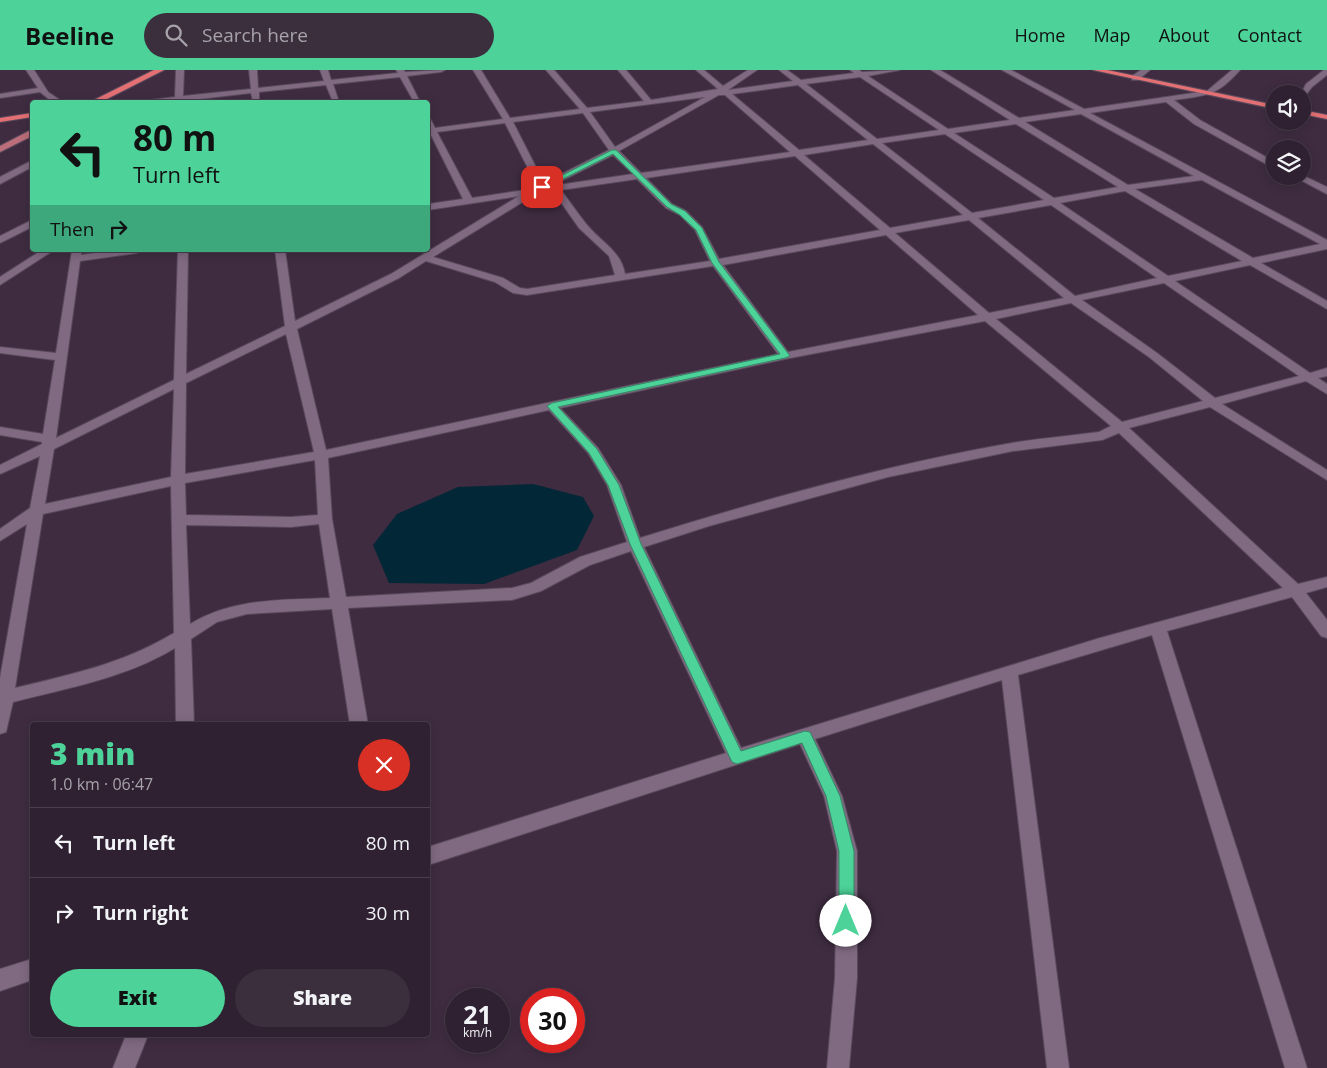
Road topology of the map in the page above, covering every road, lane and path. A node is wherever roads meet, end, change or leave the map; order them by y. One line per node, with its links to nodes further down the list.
1 (30, 70): 29 (street)
2 (160, 70): 33 (highway)
3 (180, 70): 40 (street)
4 (253, 70): 30 (street)
5 (324, 70): 23 (street)
6 (441, 70): 19 (street)
7 (477, 70): 53 (street)
8 (550, 70): 47 (street)
9 (622, 70): 45 (street)
10 (700, 70): 31 (street)
11 (753, 70): 31 (street)
12 (783, 70): 24 (street)
13 (896, 70): 20 (street)
14 (935, 70): 54 (street)
15 (1006, 70): 48 (street)
16 (1097, 70): 22 (highway)
17 (1146, 70): 22 (street)
18 (1236, 70): 34 (street)
19 (401, 72): 23 (street); 44 (street)
20 (858, 72): 24 (street); 56 (street)
21 (1327, 72): 25 (street)
22 (1135, 78): 34 (highway)
23 (327, 82): 30 (street); 43 (street)
24 (799, 83): 31 (street); 58 (street)
25 (1310, 85)
26 (1327, 85): 27 (street)
27 (1311, 86)
28 (0, 87): 32 (street)
29 (40, 90): 32 (street); 37 (street)
30 (254, 91): 41 (street); 42 (street)
31 (721, 92): 45 (street); 60 (street); 61 (street)
32 (17, 93): 35 (street)
33 (114, 93): 38 (highway); 39 (highway)
34 (1209, 93): 36 (street); 46 (highway)
35 (0, 96)
36 (1167, 99): 48 (street); 62 (street)
37 (55, 100)
38 (96, 100)
39 (96, 100)
40 (179, 100)
41 (186, 100)
42 (256, 100)
43 (335, 100)
44 (416, 100)
45 (649, 102): 47 (street)
46 (1266, 105)
47 (584, 109): 53 (street); 60 (street)
48 (1084, 111): 54 (street); 65 (street)
49 (1311, 114): 51 (highway)
50 (30, 115): 52 (highway)
51 (1327, 117)
52 (0, 120)
53 (507, 120): 55 (street); 68 (street)
54 (1018, 120): 56 (street); 69 (street)
55 (430, 131): 73 (street)
56 (947, 131): 58 (street); 74 (street)
57 (30, 134): 59 (main road)
58 (874, 142): 61 (street); 76 (street)
59 (0, 149)
60 (614, 151): 64 (street); 68 (street)
61 (797, 153): 64 (street); 79 (street)
62 (1266, 161)
63 (30, 165): 66 (street)
64 (639, 176): 70 (street); 90 (street)
65 (1203, 177): 69 (street); 83 (street)
66 (0, 181)
67 (1311, 183): 71 (street)
68 (542, 187): 72 (street)
69 (1126, 188): 74 (street); 91 (street)
70 (556, 189): 72 (street); 92 (street)
71 (1327, 191)
72 (531, 193): 73 (street); 89 (street)
73 (470, 202): 75 (street)
74 (1053, 202): 76 (street); 93 (street)
75 (430, 206)
76 (969, 217): 79 (street); 95 (street)
77 (30, 224): 80 (street)
78 (0, 230): 80 (street)
79 (887, 231): 90 (street); 97 (street)
80 (14, 232): 81 (street); 82 (street)
81 (30, 235)
82 (0, 240)
83 (1327, 245): 91 (street)
84 (46, 252): 94 (street)
85 (113, 252): 88 (street)
86 (183, 252): 104 (street)
87 (280, 252): 98 (street)
88 (76, 255): 101 (street)
89 (426, 258): 92 (street); 98 (street)
90 (716, 263): 92 (street); 100 (street)
91 (1250, 263): 93 (street); 96 (street)
92 (620, 277)
93 (1165, 280): 95 (street); 103 (street)
94 (0, 282)
95 (1072, 298): 97 (street); 106 (street)
96 (1327, 306)
97 (987, 317): 100 (street); 108 (street)
98 (291, 329): 104 (street); 111 (street)
99 (0, 350): 101 (street)
100 (785, 356): 107 (street)
101 (62, 357): 110 (street)
102 (1327, 372): 103 (street)
103 (1307, 376): 105 (street); 106 (street)
104 (180, 382): 110 (street); 114 (street)
105 (1327, 390)
106 (1213, 403): 108 (street); 113 (street)
107 (552, 406): 111 (street); 119 (street)
108 (1120, 428): 119 (street); 121 (street)
109 (0, 431): 110 (street)
110 (48, 443): 112 (street); 115 (street)
111 (322, 455): 114 (street); 116 (street)
112 (0, 470)
113 (1327, 476)
114 (178, 480): 115 (street); 117 (street)
115 (36, 510): 118 (street); 126 (street)
116 (326, 519): 117 (street); 122 (street)
117 (179, 520): 125 (street)
118 (2, 532)
119 (635, 544): 122 (street); 133 (street)
120 (1327, 582): 121 (street)
121 (1295, 590): 123 (street); 124 (street)
122 (339, 604): 125 (street); 130 (street)
123 (1158, 628): 127 (street); 141 (street)
124 (1327, 632)
125 (182, 635): 128 (street); 129 (street)
126 (6, 668): 128 (street)
127 (1009, 672): 132 (street); 140 (street)
128 (6, 697): 131 (street)
129 (185, 722)
130 (358, 722)
131 (0, 727)
132 (805, 736): 133 (street); 139 (street)
133 (737, 758): 134 (street)
134 (430, 855)
135 (30, 971): 136 (street)
136 (0, 980)
137 (136, 1037): 138 (street)
138 (124, 1068)
139 (838, 1068)
140 (1058, 1068)
141 (1297, 1068)

